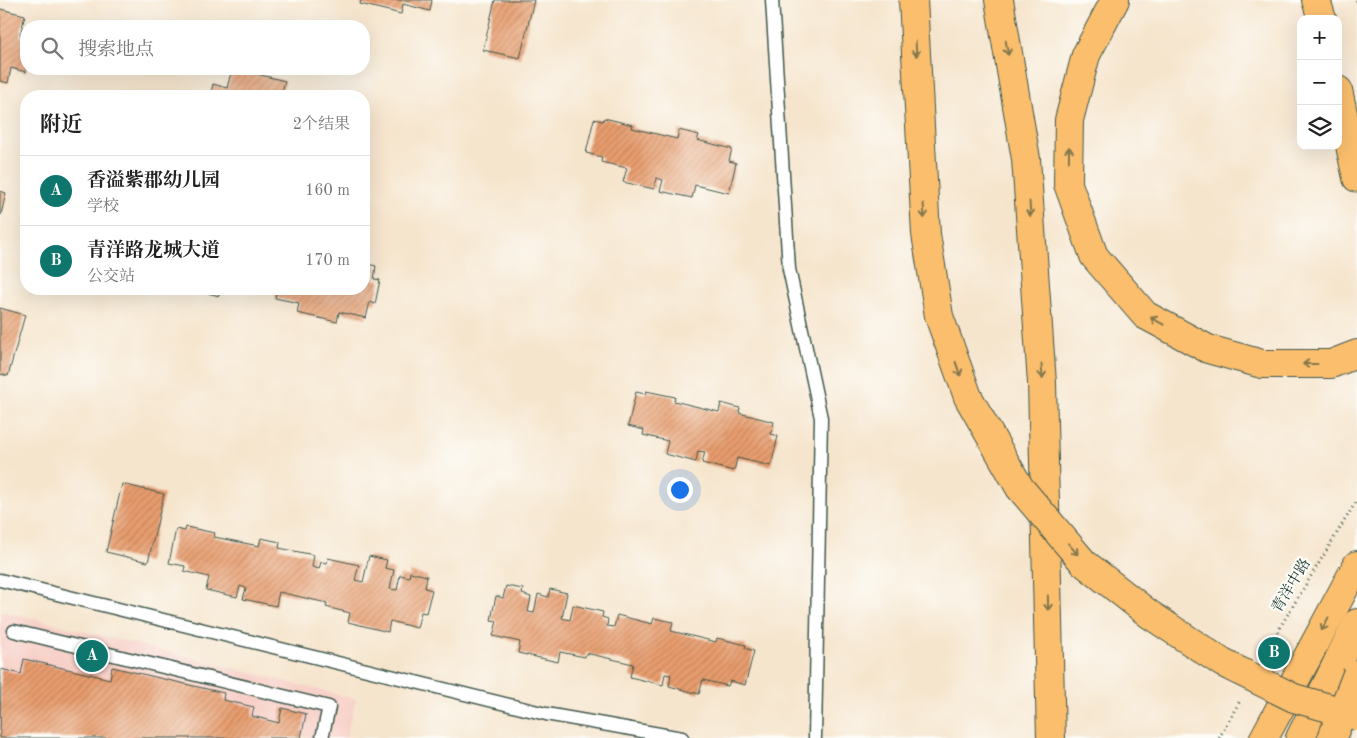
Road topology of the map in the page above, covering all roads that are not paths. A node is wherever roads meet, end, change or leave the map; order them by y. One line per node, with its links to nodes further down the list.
1 (772, 0): 21 (lane)
2 (913, 0): 18 (main road, one-way to 18, bridge)
3 (999, 0): 22 (main road, one-way to 22)
4 (1115, 0): 9 (main road, one-way to 4)
5 (1316, 0): 6 (main road)
6 (1321, 15)
7 (1341, 105): 8 (main road)
8 (1357, 178)
9 (1357, 354)
10 (1357, 555): 13 (main road)
11 (1357, 566): 13 (main road)
12 (1, 581): 20 (lane)
13 (1340, 595): 23 (main road, one-way to 23)
14 (1357, 623): 24 (main road)
15 (14, 631): 19 (lane)
16 (1357, 674): 26 (main road, bridge)
17 (1357, 682): 25 (main road)
18 (1357, 716)
19 (322, 738)
20 (682, 738)
21 (815, 738)
22 (1051, 738)
23 (1264, 738)
24 (1300, 738)
25 (1325, 738)
26 (1332, 738)

